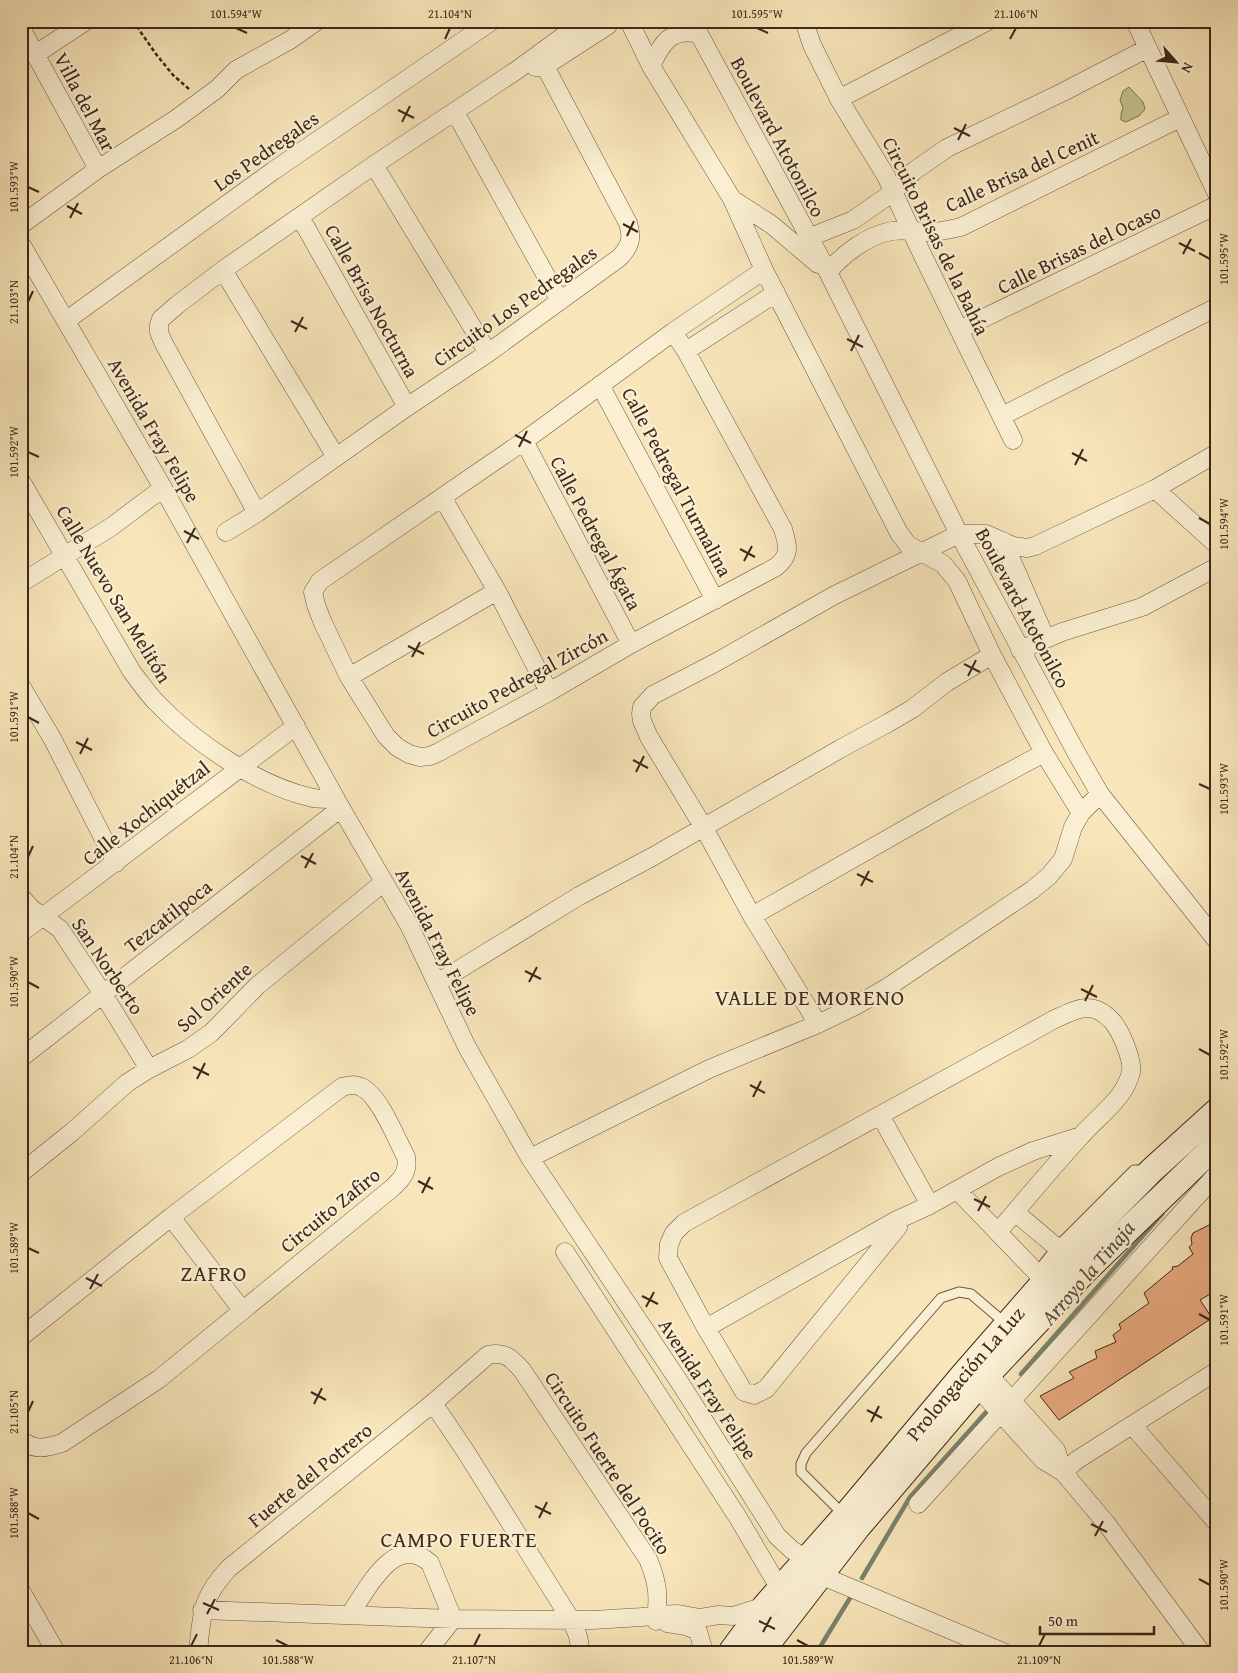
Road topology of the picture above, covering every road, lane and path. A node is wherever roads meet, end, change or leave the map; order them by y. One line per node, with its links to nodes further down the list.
1 (86, 21): 14 (street, Villa del Mar)
2 (133, 21): 18 (path)
3 (317, 21): 18 (street)
4 (492, 21): 38 (street, Los Pedregales)
5 (584, 21): 15 (street)
6 (611, 21): 15 (street)
7 (629, 21): 16 (street, Boulevard Atotonilco)
8 (804, 21): 17 (street, Circuito Brisas de la Bahía)
9 (988, 21): 17 (street)
10 (1135, 21): 13 (street)
11 (21, 28): 14 (street, Villa del Mar)
12 (695, 28): 16 (street); 30 (street, Boulevard Atotonilco)
13 (1148, 48): 20 (street); 23 (street)
14 (36, 54): 22 (street, Villa del Mar)
15 (542, 60): 19 (street); 36 (street, Circuito Los Pedregales)
16 (651, 66): 25 (street, Boulevard Atotonilco)
17 (840, 99): 23 (street, Circuito Brisas de la Bahía)
18 (200, 101): 22 (street)
19 (456, 112): 21 (street); 36 (street)
20 (1180, 118): 24 (street); 29 (street, Calle Brisa del Cenit)
21 (374, 165): 27 (street); 42 (street)
22 (98, 169): 28 (street)
23 (892, 193): 29 (street, Circuito Brisas de la Bahía); 30 (street)
24 (1217, 194)
25 (732, 199): 33 (street); 34 (street, Boulevard Atotonilco)
26 (1217, 205): 39 (street, Calle Brisas del Ocaso)
27 (300, 217): 32 (street); 44 (street, Calle Brisa Nocturna)
28 (21, 225)
29 (912, 230): 34 (street, Calle Brisa del Cenit); 39 (street, Circuito Brisas de la Bahía)
30 (808, 238): 34 (street, Boulevard Atotonilco)
31 (21, 244): 38 (street, Avenida Fray Felipe)
32 (223, 270): 49 (street); 54 (street)
33 (764, 270): 35 (street); 40 (street, Circuito Pedregal Zircón)
34 (828, 272): 56 (street, Boulevard Atotonilco)
35 (776, 294): 41 (street); 59 (street)
36 (560, 301): 42 (street, Circuito Los Pedregales)
37 (1217, 307): 45 (street)
38 (66, 320): 51 (street, Avenida Fray Felipe)
39 (959, 330): 45 (street, Circuito Brisas de la Bahía)
40 (673, 332): 41 (street, Circuito Pedregal Zircón); 43 (street, Circuito Pedregal Zircón)
41 (686, 351): 64 (street, Circuito Pedregal Zircón)
42 (488, 353): 44 (street, Circuito Los Pedregales)
43 (600, 385): 47 (street, Circuito Pedregal Zircón); 64 (street, Calle Pedregal Turmalina)
44 (407, 407): 49 (street, Circuito Los Pedregales)
45 (1002, 416): 46 (street, Circuito Brisas de la Bahía)
46 (1014, 440)
47 (524, 441): 53 (street, Circuito Pedregal Zircón); 66 (street, Calle Pedregal Ágata)
48 (1217, 453): 52 (street)
49 (336, 457): 54 (street, Circuito Los Pedregales)
50 (21, 481): 60 (street, Calle Nuevo San Melitón)
51 (163, 488): 60 (street); 72 (street, Avenida Fray Felipe)
52 (1155, 489): 57 (street); 58 (street)
53 (442, 497): 63 (street); 69 (street, Circuito Pedregal Zircón)
54 (257, 513): 55 (street, Circuito Los Pedregales)
55 (226, 532)
56 (959, 534): 57 (street); 59 (street); 67 (street, Boulevard Atotonilco)
57 (1003, 541): 65 (street)
58 (1217, 545)
59 (921, 552): 68 (street); 78 (street)
60 (64, 557): 62 (street); 74 (street, Calle Nuevo San Melitón)
61 (1217, 567): 65 (street)
62 (21, 583)
63 (496, 591): 69 (street); 71 (street)
64 (716, 600): 66 (street, Circuito Pedregal Zircón)
65 (1046, 639): 67 (street)
66 (631, 644): 71 (street, Circuito Pedregal Zircón)
67 (1020, 650): 75 (street, Boulevard Atotonilco)
68 (992, 655): 73 (street); 78 (street)
69 (349, 677): 71 (street, Circuito Pedregal Zircón)
70 (21, 686): 79 (street)
71 (549, 692)
72 (296, 726): 74 (street, Calle Xochiquétzal); 76 (street, Avenida Fray Felipe)
73 (1044, 753): 77 (street); 82 (street)
74 (239, 768): 76 (street, Calle Nuevo San Melitón); 79 (street, Calle Xochiquétzal)
75 (1100, 794): 77 (street); 85 (street, Boulevard Atotonilco)
76 (338, 803): 80 (street, Avenida Fray Felipe); 87 (street, Tezcatilpoca)
77 (1081, 813): 88 (street)
78 (704, 828): 82 (street); 86 (street)
79 (116, 863): 83 (street, Calle Xochiquétzal)
80 (384, 882): 86 (street, Avenida Fray Felipe); 90 (street, Sol Oriente)
81 (21, 897): 83 (street, San Norberto)
82 (752, 916): 88 (street)
83 (42, 917): 84 (street, Calle Xochiquétzal); 87 (street, San Norberto)
84 (21, 934)
85 (1217, 941)
86 (437, 983): 95 (street, Avenida Fray Felipe)
87 (103, 994): 89 (street, Tezcatilpoca); 90 (street, San Norberto)
88 (818, 1024): 95 (street)
89 (21, 1058)
90 (149, 1069): 96 (street, Sol Oriente)
91 (1217, 1112): 103 (main road, Prolongación La Luz)
92 (880, 1115): 93 (street); 98 (street); 108 (street)
93 (1081, 1136): 97 (street); 99 (street)
94 (1215, 1156): 112 (main road, Prolongación La Luz); 114 (street)
95 (530, 1158): 121 (street, Avenida Fray Felipe)
96 (21, 1173)
97 (958, 1191): 98 (street); 102 (street)
98 (930, 1205): 101 (street)
99 (1015, 1212): 102 (street); 103 (street)
100 (171, 1217): 106 (street); 106 (street, Circuito Zafiro); 109 (street, Circuito Zafiro)
101 (895, 1221): 108 (street); 108 (street)
102 (998, 1232): 105 (street)
103 (1062, 1251): 105 (main road, Prolongación La Luz)
104 (565, 1252): 123 (street)
105 (1040, 1277): 107 (main road, Prolongación La Luz)
106 (242, 1310): 116 (street, Circuito Zafiro)
107 (1007, 1325): 119 (main road, Prolongación La Luz); 119 (lane)
108 (706, 1328)
109 (21, 1337)
110 (488, 1355): 113 (street, Fuerte del Potrero); 126 (street, Circuito Fuerte del Pocito)
111 (1215, 1377): 115 (street)
112 (983, 1381): 114 (street); 121 (main road, Prolongación La Luz)
113 (433, 1404): 124 (street, Fuerte del Potrero); 128 (street)
114 (1006, 1406): 117 (street); 118 (street)
115 (1132, 1425): 117 (street); 120 (street)
116 (21, 1440)
117 (1063, 1472): 138 (street)
118 (918, 1504)
119 (845, 1516): 121 (main road, Prolongación La Luz)
120 (1217, 1523)
121 (813, 1567): 123 (main road, Prolongación La Luz); 136 (main road, Prolongación La Luz); 137 (street, Avenida Fray Felipe)
122 (22, 1592): 130 (street)
123 (773, 1598): 129 (street); 135 (main road, Prolongación La Luz)
124 (202, 1610): 125 (street); 131 (street, Fuerte del Potrero)
125 (350, 1614): 127 (street); 127 (street)
126 (652, 1618): 128 (street); 129 (street)
127 (453, 1619): 128 (street); 132 (street)
128 (571, 1620): 133 (street)
129 (699, 1624): 134 (street)
130 (56, 1652)
131 (198, 1652)
132 (427, 1652)
133 (579, 1652)
134 (704, 1652)
135 (731, 1652)
136 (760, 1652)
137 (1003, 1652)
138 (1201, 1652)

